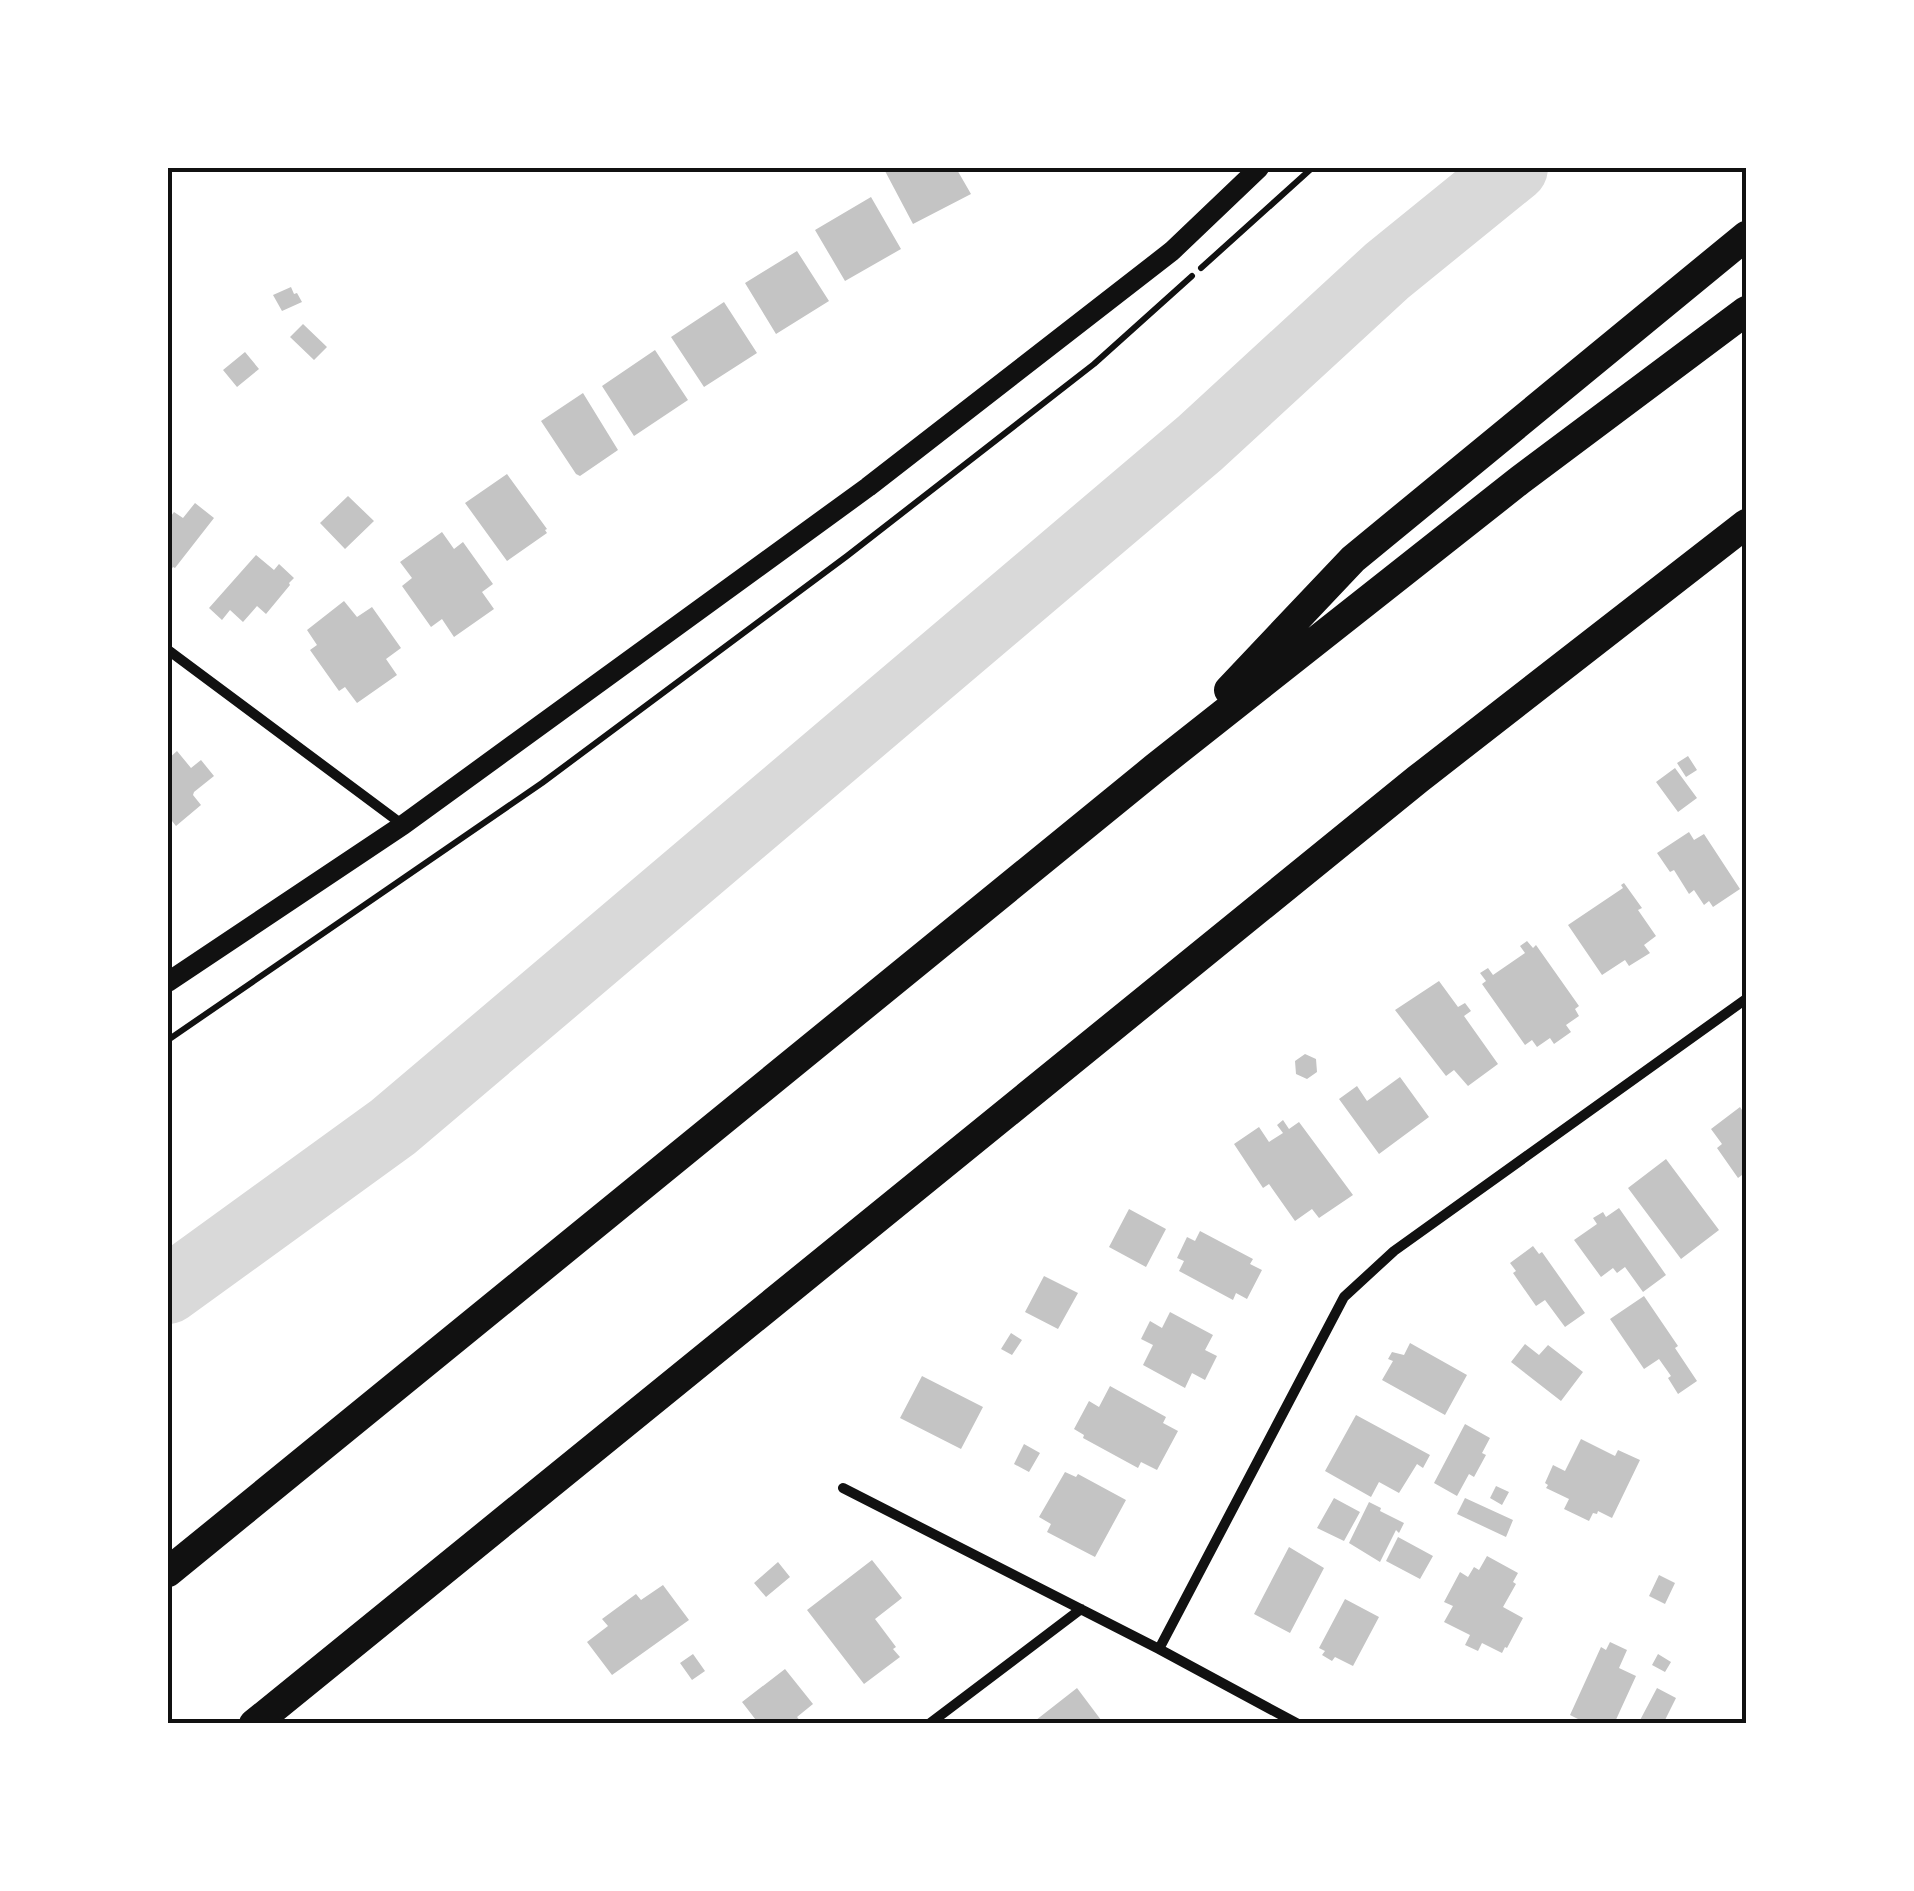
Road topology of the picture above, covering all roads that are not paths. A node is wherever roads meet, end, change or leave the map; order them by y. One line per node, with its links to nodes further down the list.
1 (1260, 168): 7 (main road)
2 (1746, 236): 6 (highway)
3 (1746, 311): 6 (highway)
4 (1746, 524): 15 (highway)
5 (168, 650): 7 (street)
6 (1155, 768): 12 (highway)
7 (403, 825): 8 (main road)
8 (168, 982)
9 (1743, 1002): 10 (street); 14 (street)
10 (1746, 1015)
11 (843, 1488): 13 (street)
12 (168, 1572)
13 (1081, 1609): 14 (street); 16 (street)
14 (1159, 1649): 17 (street)
15 (254, 1724)
16 (929, 1724)
17 (1298, 1724)

